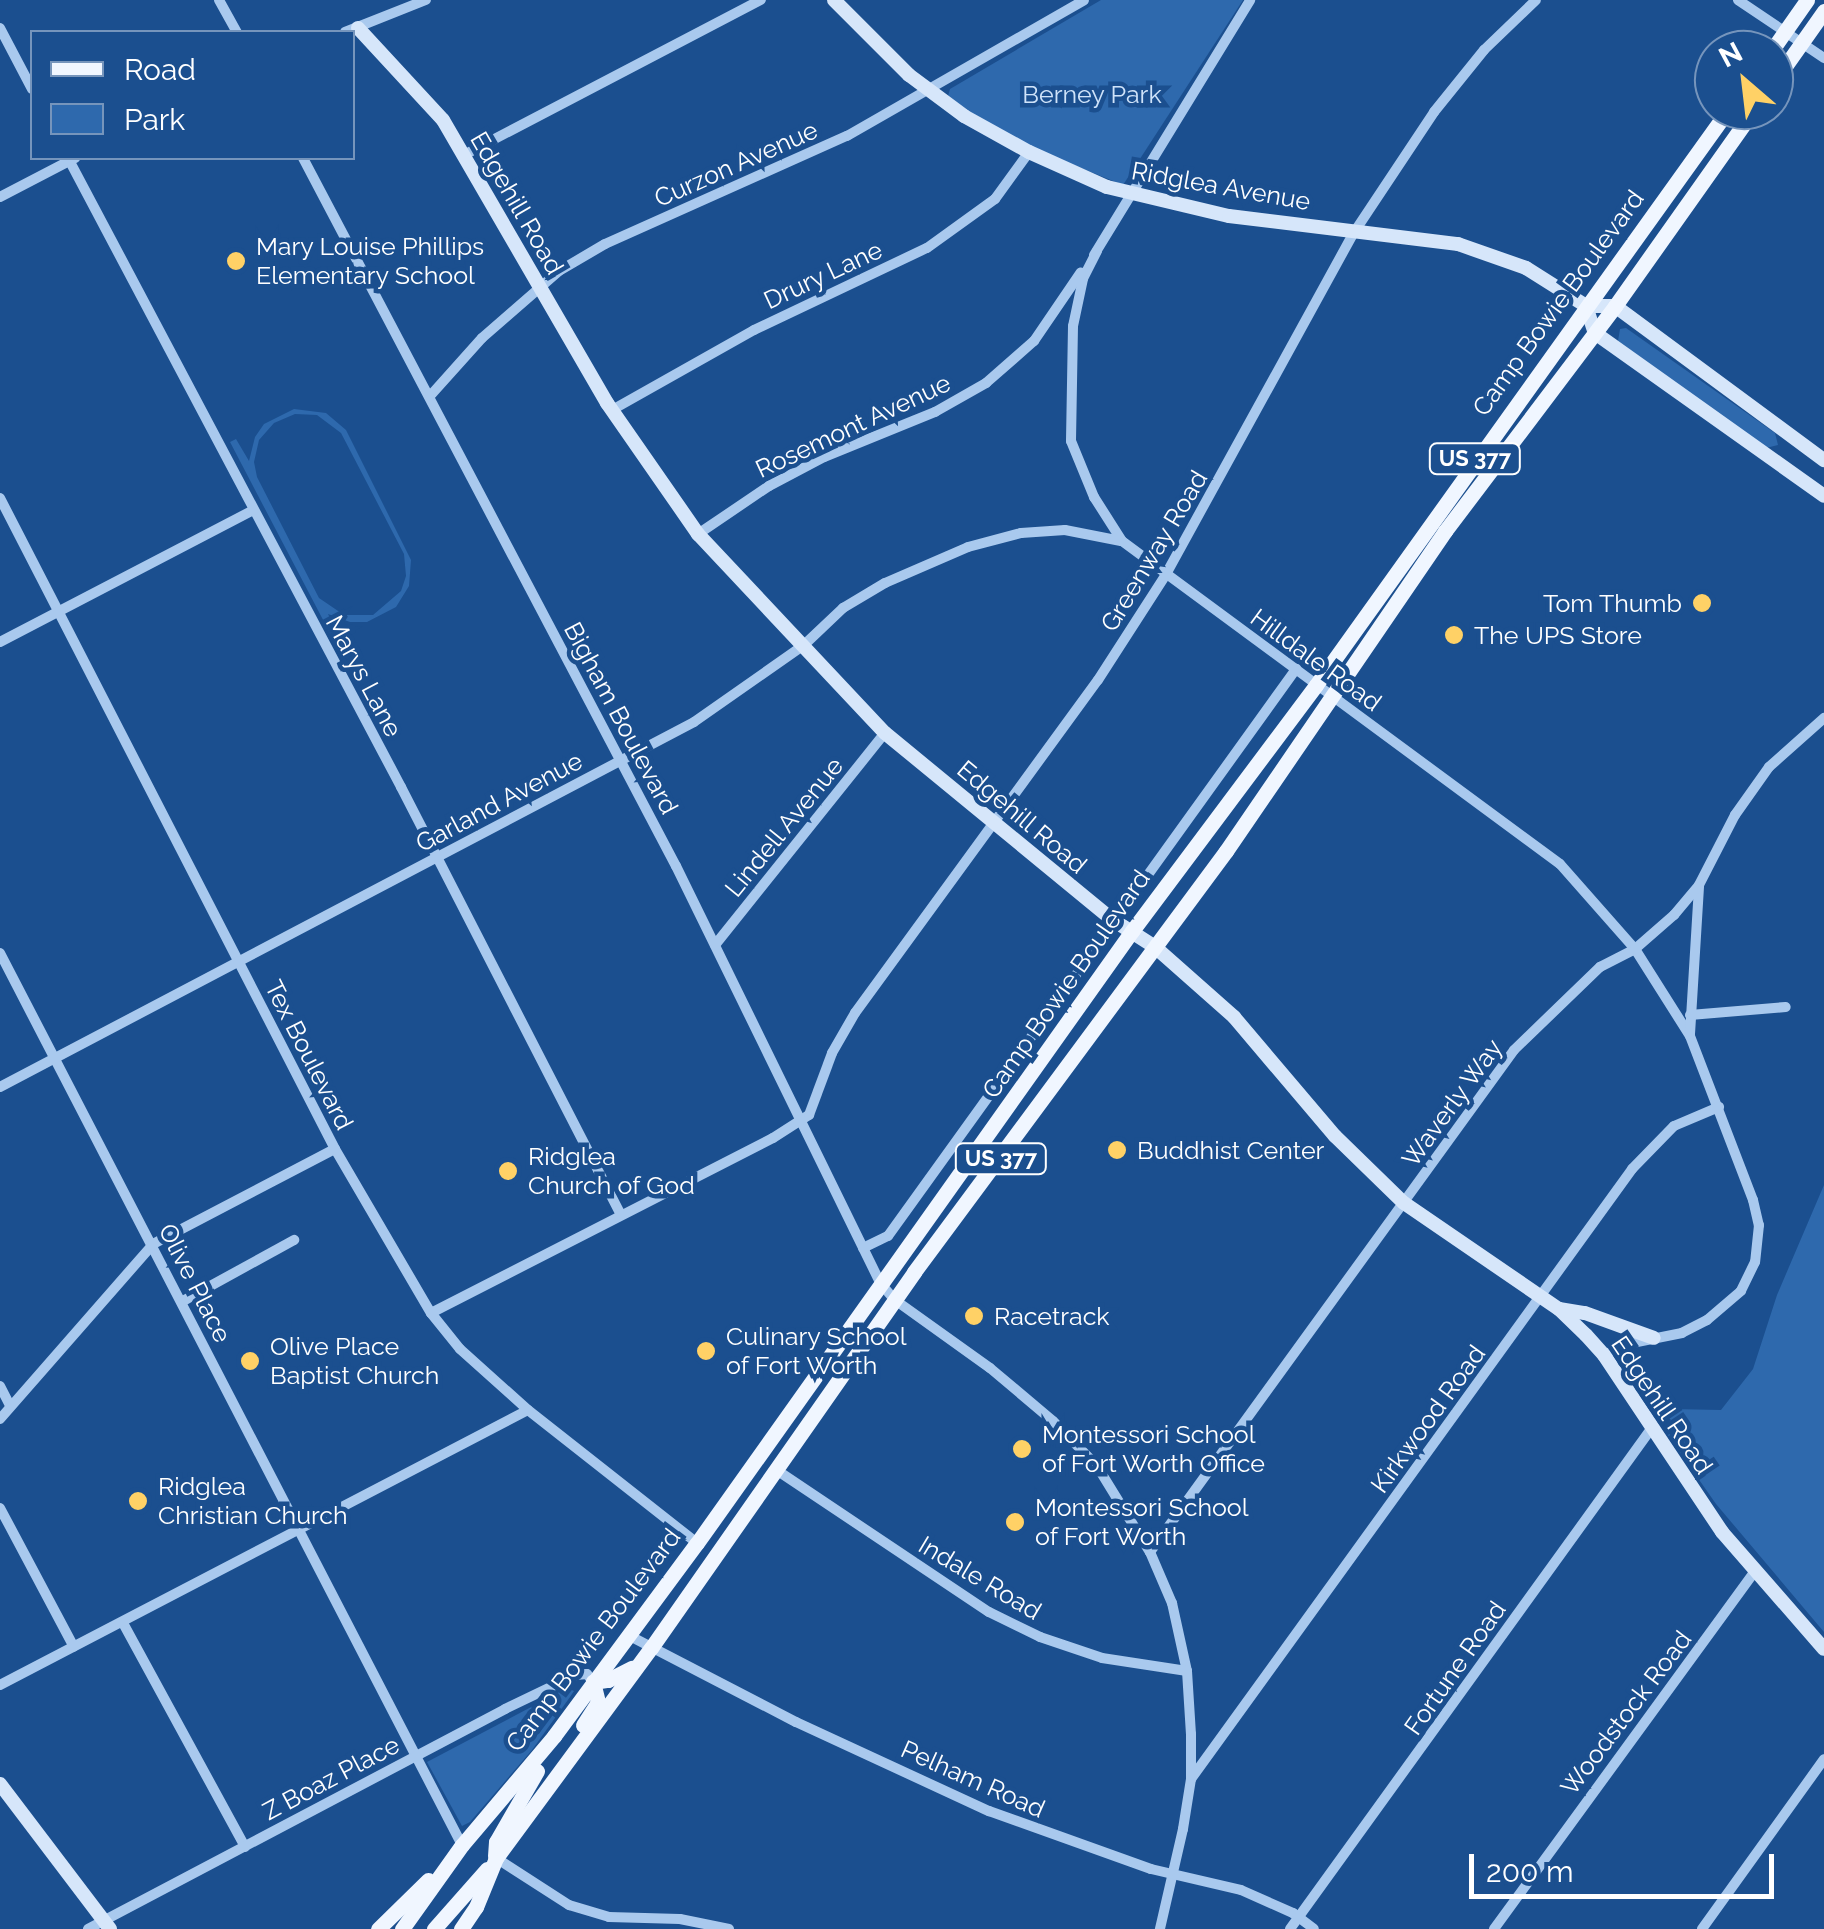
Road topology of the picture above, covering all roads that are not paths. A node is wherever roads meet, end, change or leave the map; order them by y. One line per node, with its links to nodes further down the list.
1 (220, 0): 12 (street)
2 (426, 0): 13 (street)
3 (761, 0): 27 (street)
4 (834, 0): 23 (street, Ridglea Avenue)
5 (1084, 0): 23 (street, Curzon Avenue)
6 (1250, 0): 31 (street, Rosemont Avenue)
7 (1536, 0): 33 (street, Greenway Road)
8 (1738, 0): 14 (street)
9 (1807, 0): 15 (main road)
10 (1824, 11): 18 (main road)
11 (0, 28): 19 (street)
12 (236, 30)
13 (352, 30)
14 (1784, 30)
15 (1787, 30)
16 (355, 33): 27 (street, Edgehill Road)
17 (1794, 37): 18 (street)
18 (1803, 44): 20 (main road); 21 (street)
19 (4, 46): 22 (street)
20 (1794, 56)
21 (1824, 58)
22 (30, 87)
23 (930, 91): 26 (street, Ridglea Avenue); 35 (street, Curzon Avenue)
24 (1714, 130): 36 (main road, Camp Bowie Boulevard / US 377)
25 (1740, 130): 37 (main road, Camp Bowie Boulevard / US 377)
26 (1030, 152): 31 (street, Ridglea Avenue); 40 (street, Drury Lane)
27 (464, 155): 35 (street, Edgehill Road)
28 (67, 160): 32 (street)
29 (72, 160): 45 (street, Marys Lane)
30 (304, 160): 39 (street, Bigham Boulevard)
31 (1129, 192): 33 (street, Ridglea Avenue); 34 (street, Rosemont Avenue)
32 (0, 198)
33 (1356, 231): 36 (street, Ridglea Avenue); 49 (street, Greenway Road)
34 (1097, 251): 47 (street, Rosemont Avenue); 48 (street, Hilldale Road)
35 (538, 286): 39 (street, Curzon Avenue); 40 (street, Edgehill Road)
36 (1586, 306): 37 (street); 38 (street); 42 (main road, Camp Bowie Boulevard / US 377)
37 (1614, 306): 38 (main road, Camp Bowie Boulevard / US 377); 41 (street)
38 (1595, 333): 43 (street); 46 (main road, Camp Bowie Boulevard / US 377)
39 (430, 396): 58 (street, Bigham Boulevard)
40 (612, 410): 47 (street, Edgehill Road)
41 (1824, 460)
42 (1465, 473): 46 (main road); 54 (main road, Camp Bowie Boulevard / US 377)
43 (1824, 496)
44 (0, 498): 50 (street, Tex Boulevard)
45 (254, 510): 50 (street); 60 (street, Marys Lane)
46 (1445, 531): 55 (main road, Camp Bowie Boulevard / US 377)
47 (698, 534): 52 (street, Edgehill Road)
48 (1122, 541): 49 (street, Hilldale Road); 52 (street, Garland Avenue)
49 (1164, 576): 53 (street, Hilldale Road); 59 (street, Greenway Road)
50 (58, 611): 51 (street); 68 (street, Tex Boulevard)
51 (0, 642)
52 (804, 645): 57 (street, Edgehill Road); 58 (street, Garland Avenue)
53 (1296, 669): 54 (street, Hilldale Road); 62 (street)
54 (1316, 685): 55 (street, Hilldale Road); 63 (main road, Camp Bowie Boulevard / US 377)
55 (1334, 698): 65 (main road, Camp Bowie Boulevard / US 377); 66 (street, Hilldale Road)
56 (1824, 718): 61 (street, Waverly Way)
57 (885, 733): 59 (street, Edgehill Road); 64 (street, Lindell Avenue)
58 (621, 760): 60 (street, Garland Avenue); 64 (street, Bigham Boulevard)
59 (994, 824): 62 (street, Edgehill Road); 76 (street, Greenway Road)
60 (437, 858): 68 (street, Garland Avenue); 80 (street, Marys Lane)
61 (1700, 885): 66 (street, Waverly Way); 70 (street, Hilldale Road)
62 (1113, 920): 63 (street, Edgehill Road); 83 (street)
63 (1132, 931): 65 (street, Edgehill Road); 75 (main road, Camp Bowie Boulevard / US 377)
64 (715, 945): 76 (street, Bigham Boulevard)
65 (1156, 947): 77 (main road, Camp Bowie Boulevard / US 377); 79 (street, Edgehill Road)
66 (1635, 949): 71 (street, Hilldale Road); 79 (street, Waverly Way)
67 (0, 953): 72 (street, Olive Place)
68 (239, 963): 72 (street, Garland Avenue); 78 (street, Tex Boulevard)
69 (1786, 1007): 70 (street)
70 (1690, 1015): 71 (street, Hilldale Road)
71 (1690, 1036): 74 (street, Hilldale Road)
72 (56, 1058): 73 (street, Garland Avenue); 82 (street, Olive Place)
73 (0, 1087)
74 (1719, 1107): 85 (street, Kirkwood Road); 90 (street, Hilldale Road)
75 (1003, 1116): 77 (main road); 84 (main road, Camp Bowie Boulevard / US 377)
76 (802, 1120): 80 (street); 83 (street, Bigham Boulevard)
77 (1023, 1130): 86 (main road, Camp Bowie Boulevard / US 377)
78 (335, 1149): 82 (street); 89 (street, Tex Boulevard)
79 (1404, 1203): 85 (street, Edgehill Road); 102 (street, Waverly Way)
80 (621, 1215): 89 (street)
81 (294, 1240): 87 (street)
82 (153, 1244): 87 (street, Olive Place); 93 (street)
83 (863, 1248): 84 (street, Bigham Boulevard)
84 (881, 1284): 86 (street, Bigham Boulevard); 97 (main road, Camp Bowie Boulevard / US 377)
85 (1540, 1298): 88 (street, Edgehill Road); 118 (street, Kirkwood Road)
86 (895, 1300): 98 (main road, Camp Bowie Boulevard / US 377); 102 (street, Bigham Boulevard)
87 (183, 1301): 100 (street, Olive Place)
88 (1559, 1308): 90 (street); 91 (street, Edgehill Road)
89 (431, 1313): 94 (street, Tex Boulevard)
90 (1654, 1338): 91 (street, Hilldale Road)
91 (1604, 1355): 96 (street, Edgehill Road)
92 (0, 1386): 93 (street)
93 (10, 1406): 95 (street)
94 (528, 1410): 100 (street); 101 (street, Tex Boulevard)
95 (0, 1419)
96 (1651, 1429): 104 (street, Edgehill Road); 124 (street, Fortune Road)
97 (758, 1458): 98 (main road); 101 (main road, Camp Bowie Boulevard / US 377)
98 (775, 1469): 103 (main road, Camp Bowie Boulevard / US 377); 111 (street, Indale Road)
99 (0, 1508): 107 (street)
100 (299, 1531): 105 (street); 115 (street, Olive Place)
101 (697, 1542): 103 (main road); 106 (main road, Camp Bowie Boulevard / US 377)
102 (1150, 1552): 111 (street, Bigham Boulevard)
103 (715, 1555): 108 (main road, Camp Bowie Boulevard / US 377)
104 (1756, 1570): 109 (street, Edgehill Road); 135 (street, Woodstock Road)
105 (123, 1623): 107 (street); 121 (street)
106 (628, 1634): 108 (street, Pelham Road); 112 (main road, Camp Bowie Boulevard / US 377)
107 (74, 1647): 113 (street)
108 (651, 1648): 110 (main road, Camp Bowie Boulevard / US 377); 123 (street, Pelham Road)
109 (1824, 1649)
110 (640, 1664): 112 (main road); 117 (main road, Camp Bowie Boulevard / US 377)
111 (1187, 1671): 118 (street, Bigham Boulevard)
112 (593, 1682): 114 (main road, Camp Bowie Boulevard / US 377); 115 (street, Z Boaz Place); 117 (main road)
113 (0, 1685)
114 (554, 1736): 120 (main road, Camp Bowie Boulevard / US 377); 122 (main road)
115 (416, 1756): 120 (street, Olive Place); 121 (street, Z Boaz Place)
116 (1824, 1759): 136 (street)
117 (557, 1777): 122 (main road, Camp Bowie Boulevard / US 377)
118 (1190, 1779): 123 (street)
119 (0, 1784): 125 (street)
120 (462, 1845): 127 (main road); 128 (main road, Camp Bowie Boulevard / US 377)
121 (245, 1846): 125 (street, Z Boaz Place)
122 (496, 1858): 129 (main road); 130 (main road, Camp Bowie Boulevard / US 377); 131 (street)
123 (1173, 1874): 124 (street, Pelham Road); 132 (street)
124 (1298, 1918): 133 (street, Fortune Road); 134 (street, Pelham Road)
125 (106, 1925): 126 (street, Z Boaz Place)
126 (88, 1929)
127 (378, 1929)
128 (402, 1929)
129 (434, 1929)
130 (461, 1929)
131 (728, 1929)
132 (1160, 1929)
133 (1290, 1929)
134 (1314, 1929)
135 (1494, 1929)
136 (1702, 1929)

